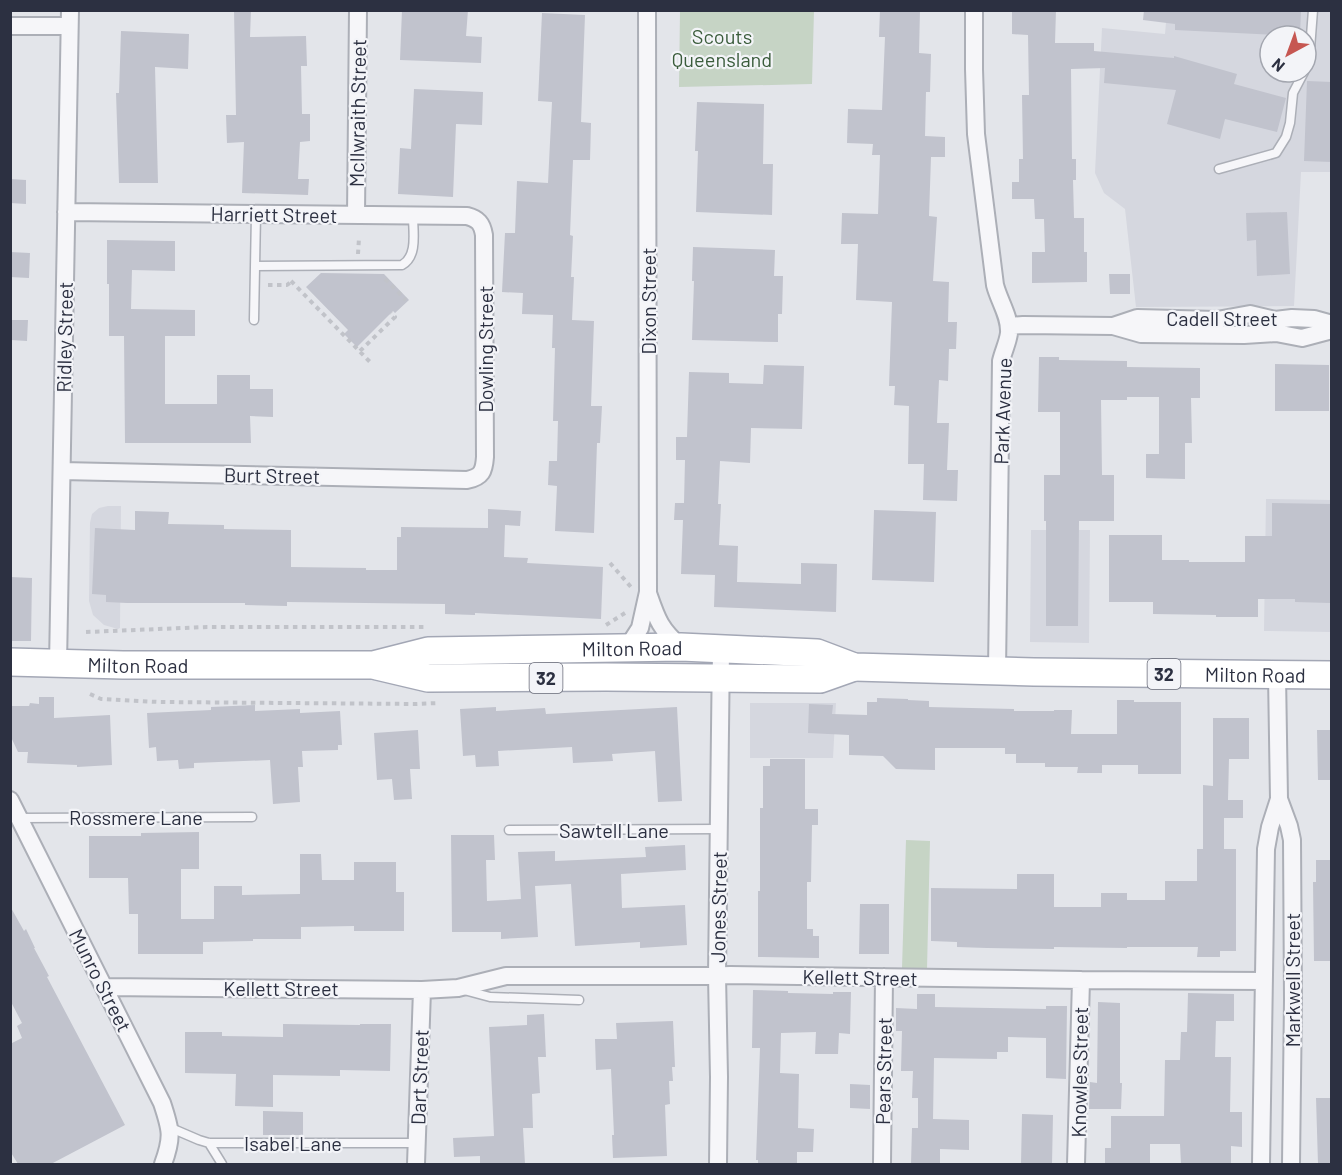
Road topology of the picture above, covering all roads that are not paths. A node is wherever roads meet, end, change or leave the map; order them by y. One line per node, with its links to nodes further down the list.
1 (358, 10): 10 (street, McIlwraith Street)
2 (647, 10): 21 (street, Dixon Street)
3 (974, 10): 16 (street)
4 (69, 18): 5 (street); 8 (street, Ridley Street)
5 (10, 26)
6 (1298, 84): 7 (lane)
7 (1219, 169)
8 (66, 212): 9 (street, Harriett Street); 19 (street, Ridley Street)
9 (256, 214): 10 (street, Harriett Street); 13 (lane)
10 (356, 216): 11 (street, Harriett Street)
11 (413, 216): 12 (street, Harriett Street); 13 (lane)
12 (480, 222): 20 (street, Dowling Street)
13 (255, 266): 14 (lane)
14 (254, 320)
15 (1332, 324): 17 (street, Cadell Street)
16 (1009, 326): 17 (street, Cadell Street); 29 (street, Park Avenue)
17 (1212, 327): 18 (street, Cadell Street)
18 (1332, 330)
19 (62, 471): 20 (street, Burt Street); 26 (street, Ridley Street)
20 (480, 474)
21 (640, 591): 22 (street, Dixon Street); 23 (street, Dixon Street)
22 (681, 647): 23 (main road, Milton Road / 32); 24 (main road, Milton Road / 32)
23 (627, 648): 27 (main road, Milton Road / 32)
24 (721, 649): 28 (main road, Milton Road / 32); 32 (street, Jones Street)
25 (10, 662): 26 (main road, Milton Road / 32)
26 (58, 664): 27 (main road, Milton Road / 32)
27 (373, 664): 32 (main road, Milton Road / 32)
28 (854, 667): 29 (main road, Milton Road / 32); 32 (main road, Milton Road / 32)
29 (997, 671): 30 (main road, Milton Road / 32)
30 (1277, 675): 31 (main road, Milton Road / 32); 33 (street, Markwell Street)
31 (1332, 675)
32 (721, 678): 38 (street, Jones Street)
33 (1279, 799): 42 (street, Markwell Street); 57 (street, Markwell Street)
34 (10, 800): 36 (street, Munro Street)
35 (252, 817): 36 (lane, Rossmere Lane)
36 (20, 818): 43 (street, Munro Street)
37 (509, 830): 38 (lane, Sawtell Lane)
38 (719, 830): 39 (street, Jones Street)
39 (717, 975): 40 (street, Kellett Street); 44 (street, Kellett Street); 53 (street, Jones Street)
40 (884, 977): 41 (street, Kellett Street); 54 (street, Pears Street)
41 (1081, 980): 42 (street, Kellett Street); 55 (street, Knowles Street)
42 (1264, 981): 56 (street, Markwell Street)
43 (105, 987): 45 (street, Kellett Street); 47 (street, Munro Street)
44 (458, 988): 45 (street, Kellett Street); 46 (lane, Kellett Street)
45 (422, 990): 49 (street, Dart Street)
46 (579, 1000)
47 (171, 1128): 48 (lane, Isabel Lane); 50 (street)
48 (209, 1143): 49 (lane, Isabel Lane); 51 (lane)
49 (417, 1143): 52 (street, Dart Street)
50 (163, 1164)
51 (222, 1164)
52 (416, 1164)
53 (718, 1164)
54 (882, 1164)
55 (1076, 1164)
56 (1261, 1164)
57 (1291, 1164)

